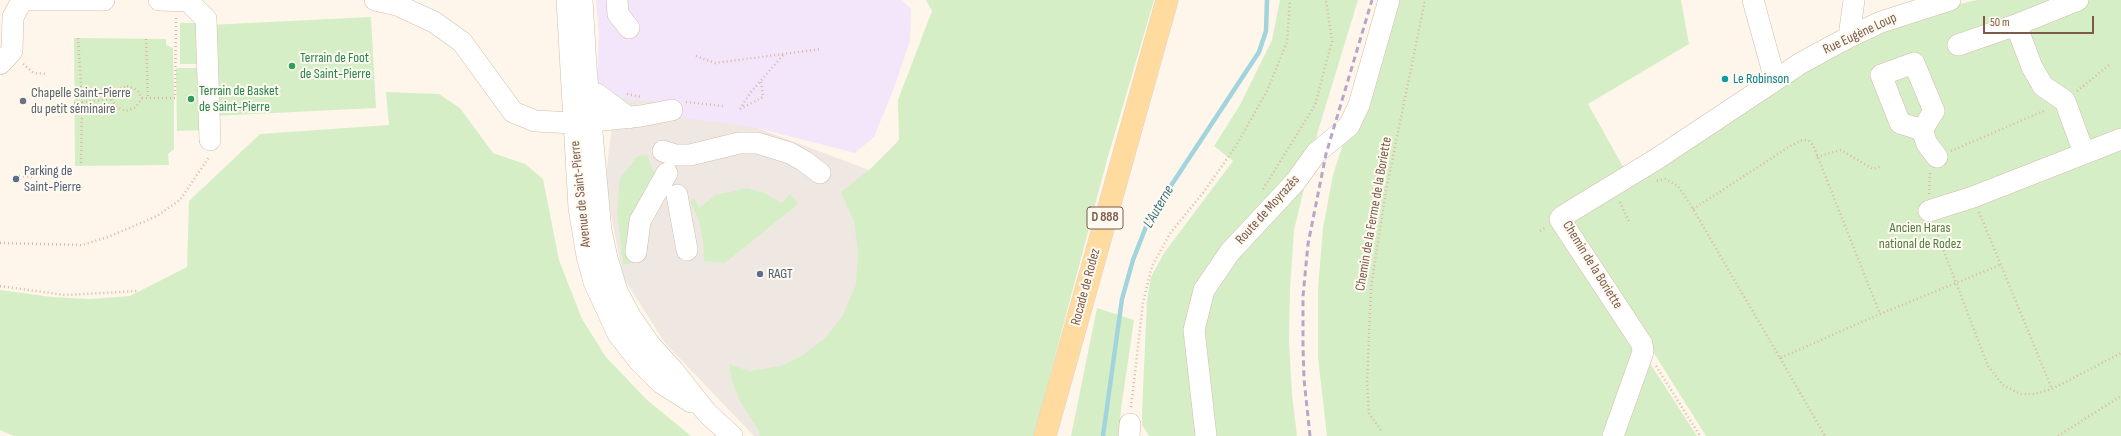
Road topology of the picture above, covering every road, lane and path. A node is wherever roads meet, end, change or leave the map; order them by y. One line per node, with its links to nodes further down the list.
1 (22, 0): 2 (street); 27 (street)
2 (104, 0)
3 (159, 0): 4 (street)
4 (176, 0): 33 (path); 42 (street)
5 (375, 0): 39 (street)
6 (567, 0): 31 (street, Avenue de Saint-Pierre)
7 (582, 0): 31 (street, Avenue de Saint-Pierre)
8 (617, 0): 19 (street)
9 (1167, 0): 78 (main road, Rocade de Rodez / D 888)
10 (1290, 0): 75 (path)
11 (1326, 0): 54 (path)
12 (1389, 0): 79 (street, Route de Moyrazès)
13 (1425, 0): 76 (path, Chemin de la Ferme de la Boriette)
14 (1753, 0): 29 (street)
15 (1854, 0): 20 (street)
16 (1950, 0): 20 (street, Rue Eugène Loup)
17 (2078, 0): 18 (street)
18 (2016, 25): 23 (street); 44 (street)
19 (630, 28)
20 (1848, 37): 29 (street, Rue Eugène Loup)
21 (78, 38): 35 (path)
22 (146, 39): 33 (path)
23 (1958, 45)
24 (821, 49): 25 (path)
25 (784, 54): 26 (path); 30 (path)
26 (696, 56)
27 (6, 58): 28 (path)
28 (47, 74)
29 (1775, 80): 68 (street, Chemin de la Boriette)
30 (761, 81): 30 (path)
31 (580, 96): 38 (street); 39 (street, Avenue de Saint-Pierre)
32 (142, 98): 33 (path); 34 (path); 34 (path)
33 (148, 98)
34 (111, 99): 35 (path)
35 (82, 101): 36 (path); 47 (path)
36 (74, 103)
37 (672, 110): 38 (street)
38 (629, 118): 39 (street)
39 (582, 123): 74 (street, Avenue de Saint-Pierre); 74 (street, Avenue de Saint-Pierre)
40 (1922, 130): 46 (street)
41 (2121, 139): 44 (street)
42 (210, 140): 61 (path)
43 (663, 151): 49 (street)
44 (2084, 153): 56 (street)
45 (1817, 157): 48 (path); 58 (path); 67 (path)
46 (1937, 157)
47 (81, 166)
48 (1882, 166)
49 (820, 173)
50 (667, 174): 63 (street)
51 (19, 176): 52 (path)
52 (32, 177)
53 (1653, 182): 58 (path)
54 (1262, 190)
55 (677, 195): 62 (street)
56 (1972, 197): 59 (street); 64 (path)
57 (1625, 199): 60 (path)
58 (1693, 208): 70 (path)
59 (1929, 211)
60 (1630, 224)
61 (0, 243)
62 (687, 250)
63 (636, 252)
64 (2000, 265): 67 (path); 71 (path)
65 (0, 286): 66 (path)
66 (138, 291)
67 (1880, 314): 70 (path)
68 (1642, 344): 80 (street); 81 (path)
69 (2121, 353): 71 (path)
70 (1780, 358): 82 (path)
71 (2052, 389): 72 (path)
72 (2020, 394)
73 (2121, 396): 83 (path)
74 (707, 413): 77 (street, Avenue de Saint-Pierre)
75 (1129, 430)
76 (1381, 430)
77 (732, 436)
78 (1045, 436)
79 (1206, 436)
80 (1613, 436)
81 (1700, 436)
82 (1825, 436)
83 (2058, 436)

